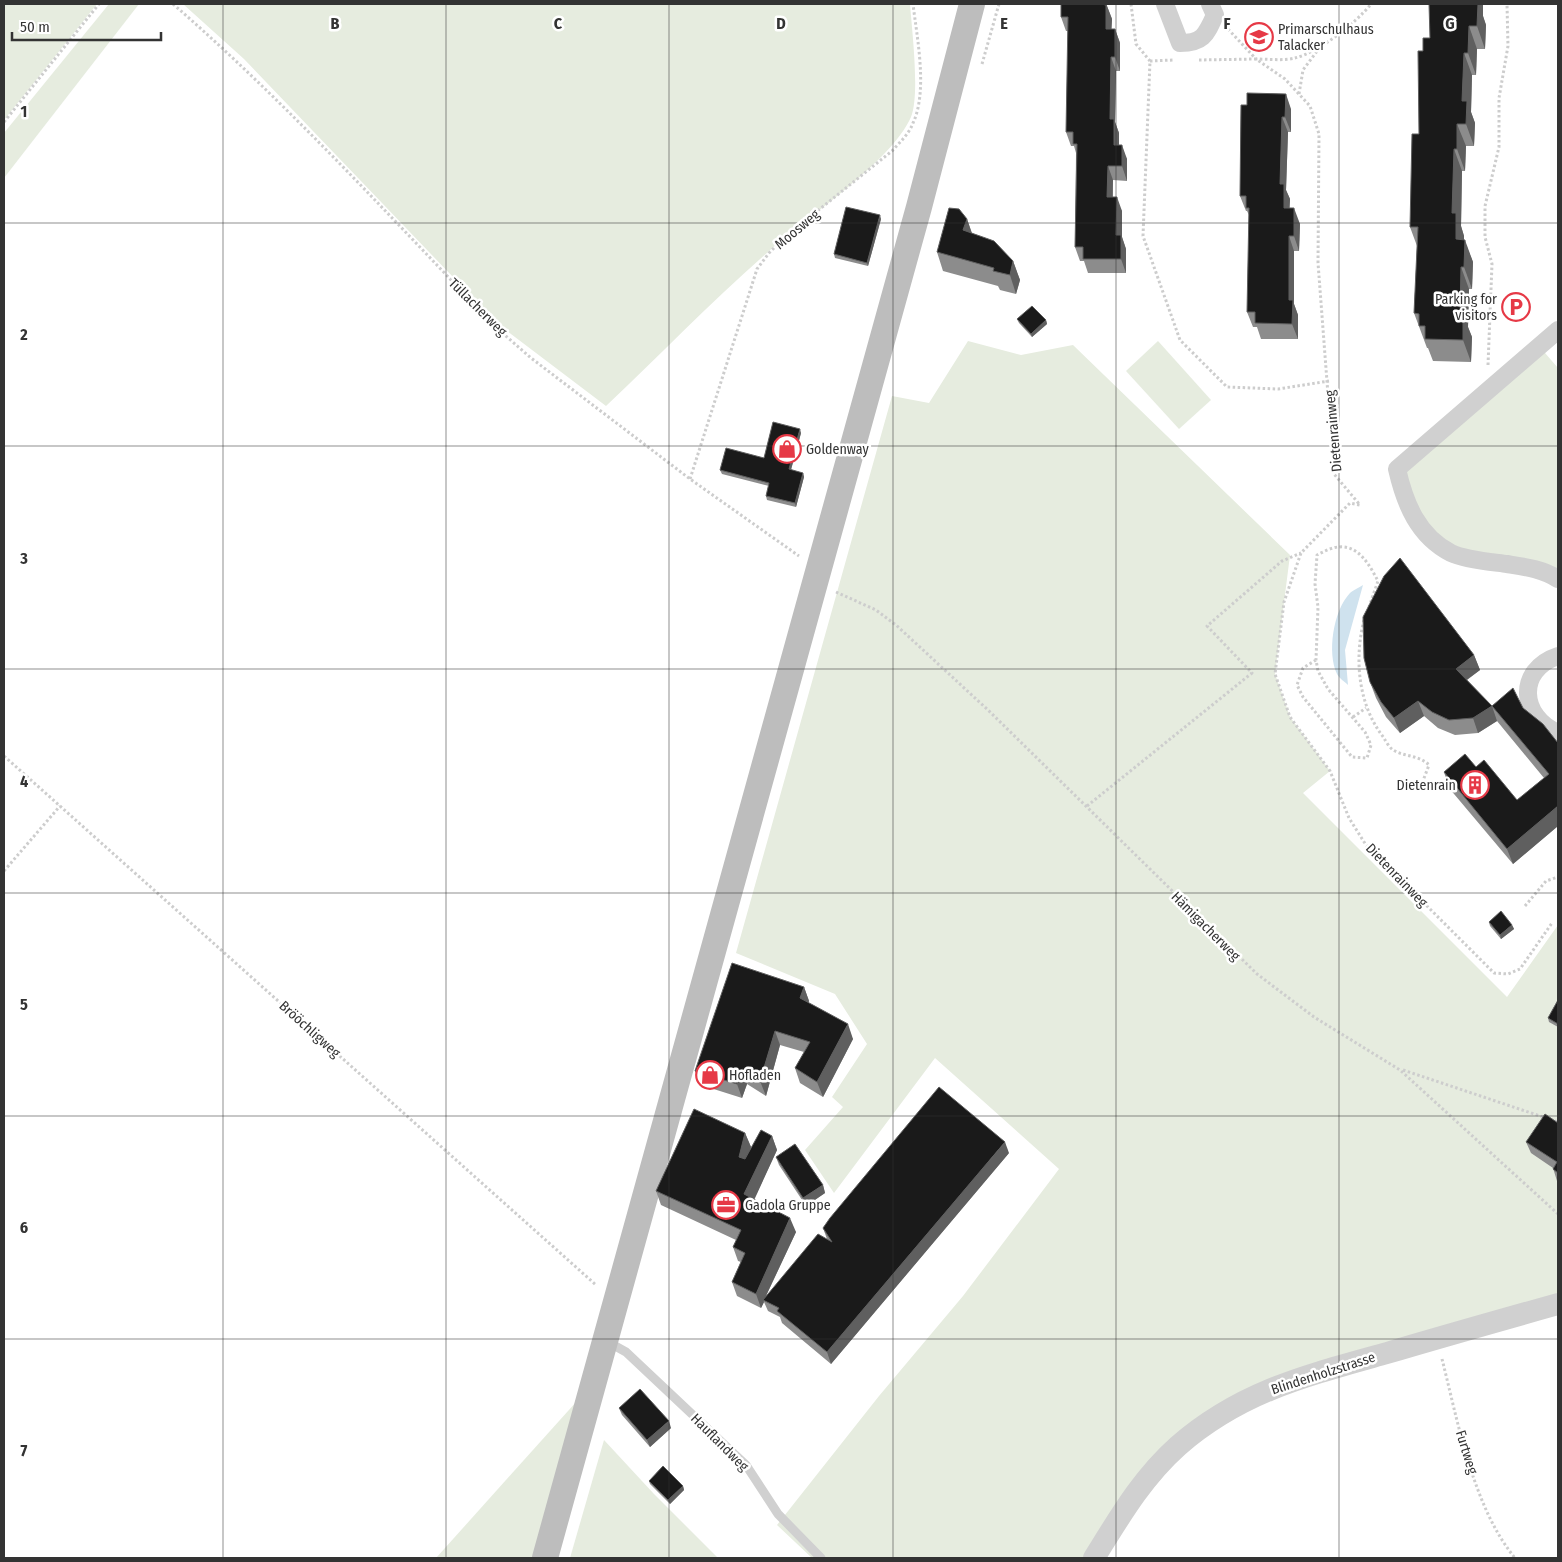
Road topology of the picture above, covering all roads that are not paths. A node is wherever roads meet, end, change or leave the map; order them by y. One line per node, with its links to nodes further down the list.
1 (972, 4): 9 (main road)
2 (1165, 4): 3 (street)
3 (1213, 9)
4 (1558, 330): 5 (street)
5 (1558, 579)
6 (1558, 656): 7 (street)
7 (1558, 733)
8 (1558, 1304): 12 (street, Blindenholzstrasse)
9 (605, 1340): 10 (main road); 11 (lane, Hauflandweg)
10 (545, 1558)
11 (821, 1558)
12 (1094, 1558)

